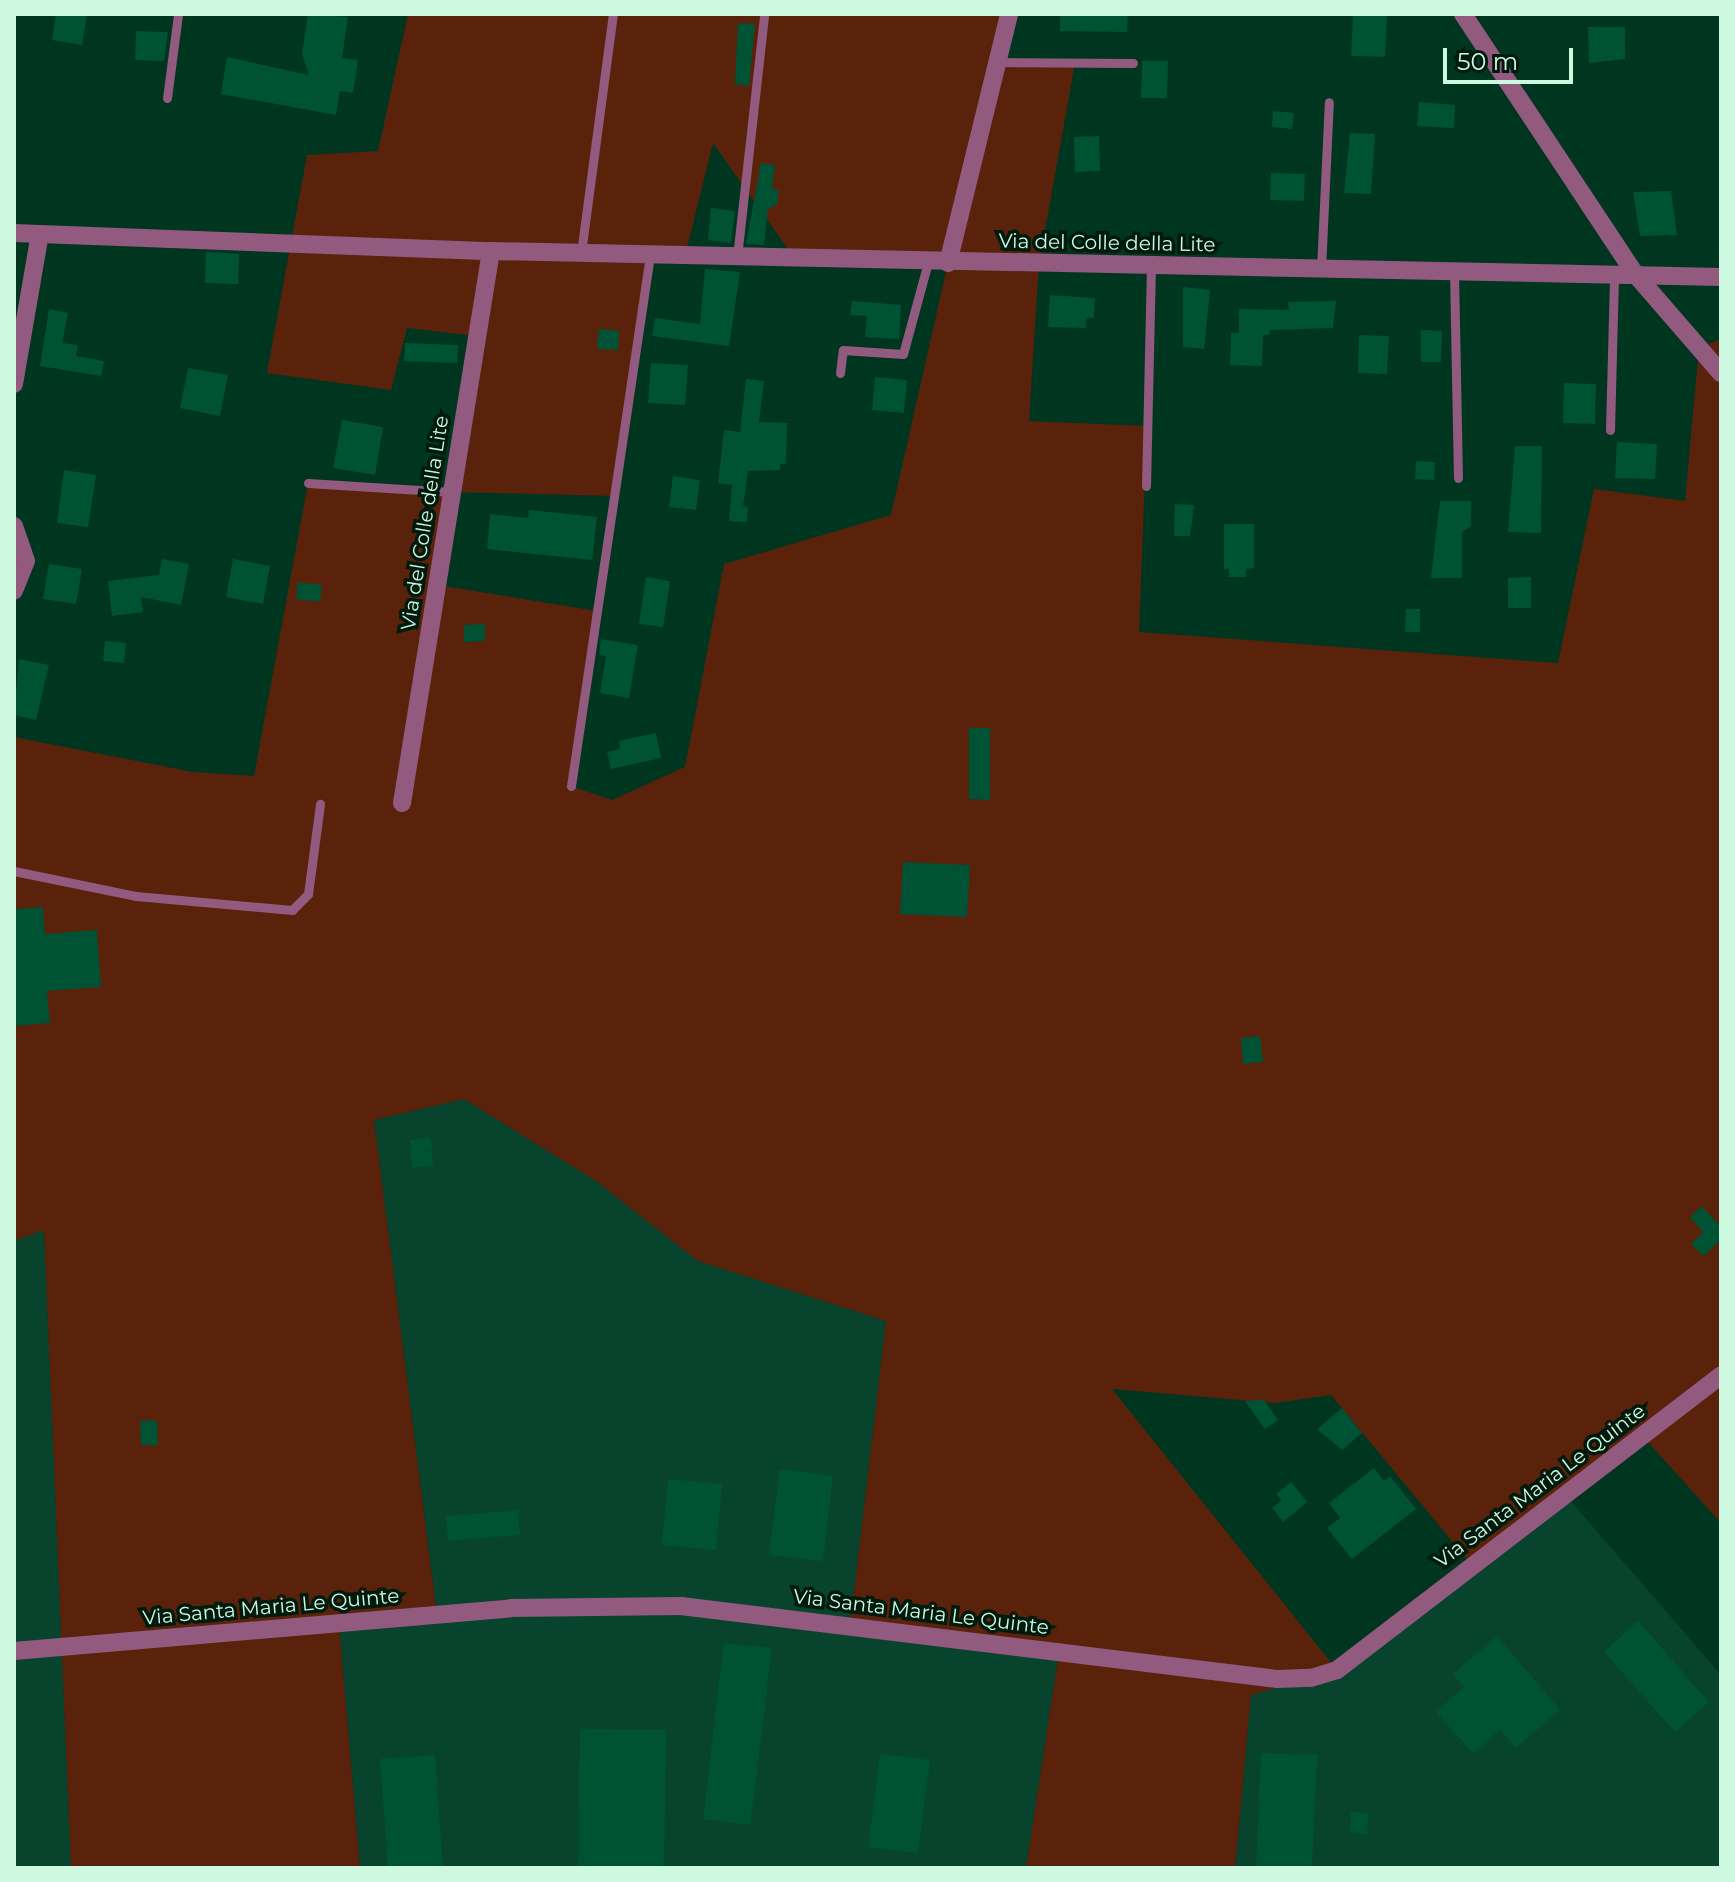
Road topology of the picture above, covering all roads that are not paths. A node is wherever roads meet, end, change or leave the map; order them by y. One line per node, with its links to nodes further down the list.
1 (178, 14): 8 (lane)
2 (613, 14): 13 (lane)
3 (1009, 14): 6 (street)
4 (1463, 14): 22 (street)
5 (764, 16): 15 (lane)
6 (997, 62): 7 (lane); 17 (street)
7 (1133, 63)
8 (167, 98)
9 (1329, 102): 19 (lane)
10 (14, 233): 11 (street, Via del Colle della Lite)
11 (40, 234): 12 (street, Via del Colle della Lite); 26 (street)
12 (491, 251): 13 (street, Via del Colle della Lite); 31 (street, Via del Colle della Lite)
13 (581, 253): 14 (street, Via del Colle della Lite)
14 (650, 255): 15 (street, Via del Colle della Lite); 34 (lane)
15 (737, 257): 16 (street, Via del Colle della Lite)
16 (928, 262): 17 (street, Via del Colle della Lite); 24 (lane)
17 (948, 263): 18 (street, Via del Colle della Lite)
18 (1151, 266): 19 (street, Via del Colle della Lite); 30 (lane)
19 (1321, 269): 20 (street, Via del Colle della Lite)
20 (1454, 271): 21 (street, Via del Colle della Lite); 28 (lane)
21 (1614, 275): 22 (street, Via del Colle della Lite); 27 (lane)
22 (1636, 275): 23 (street, Via del Colle della Lite); 25 (street)
23 (1721, 277)
24 (840, 373)
25 (1721, 373)
26 (14, 384)
27 (1610, 430)
28 (1458, 478)
29 (308, 483): 31 (lane)
30 (1146, 486)
31 (452, 492): 35 (street, Via del Colle della Lite)
32 (14, 526): 33 (street)
33 (14, 591)
34 (571, 786)
35 (402, 803)
36 (320, 804): 37 (lane)
37 (14, 871)
38 (1721, 1375): 39 (street, Via Santa Maria Le Quinte)
39 (14, 1651)

